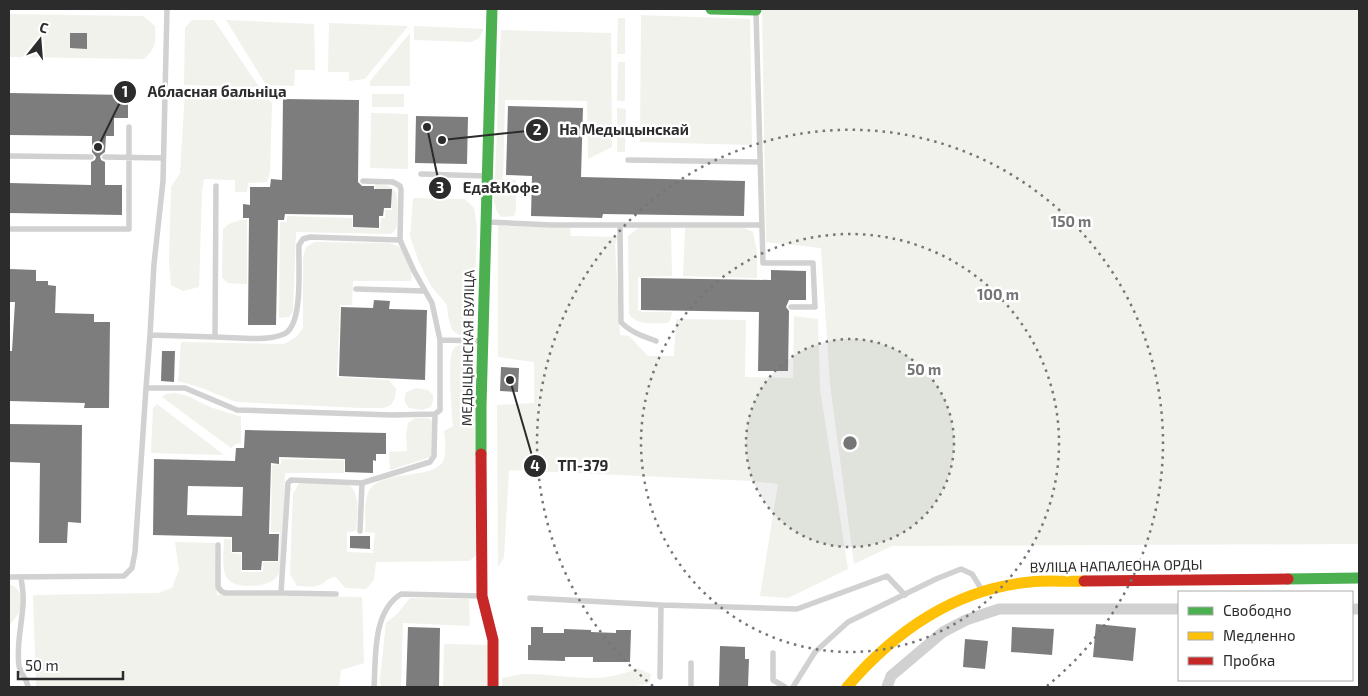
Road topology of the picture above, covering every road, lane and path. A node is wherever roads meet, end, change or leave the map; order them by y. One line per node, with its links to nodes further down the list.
1 (167, 9): 10 (lane)
2 (492, 9): 14 (street, МЕДЫЦЫНСКАЯ ВУЛІЦА)
3 (711, 9): 4 (street)
4 (756, 10): 12 (lane)
5 (129, 127): 9 (lane)
6 (9, 156): 7 (lane)
7 (92, 157)
8 (105, 157): 9 (lane)
9 (129, 157): 10 (lane); 20 (lane)
10 (164, 158): 25 (lane)
11 (628, 160): 12 (lane)
12 (759, 162): 19 (lane)
13 (422, 174): 14 (lane)
14 (488, 176): 17 (street, МЕДЫЦЫНСКАЯ ВУЛІЦА)
15 (363, 181): 21 (lane)
16 (216, 186): 26 (lane)
17 (486, 222): 18 (lane); 29 (street, МЕДЫЦЫНСКАЯ ВУЛІЦА)
18 (620, 225): 19 (lane); 28 (lane)
19 (761, 225): 24 (lane)
20 (9, 229)
21 (400, 240): 23 (lane); 26 (lane)
22 (356, 289): 23 (lane)
23 (424, 291): 27 (lane)
24 (791, 307)
25 (150, 335): 26 (lane); 30 (lane)
26 (214, 337)
27 (440, 340): 29 (lane); 31 (lane)
28 (656, 341)
29 (482, 342): 42 (street, МЕДЫЦЫНСКАЯ ВУЛІЦА)
30 (146, 388): 31 (lane); 36 (lane)
31 (435, 414): 32 (lane)
32 (362, 483): 33 (lane); 39 (lane)
33 (360, 531)
34 (218, 545): 39 (lane)
35 (9, 577): 36 (lane)
36 (21, 577): 49 (lane)
37 (1359, 578): 38 (street, ВУЛІЦА НАПАЛЕОНА ОРДЫ)
38 (983, 591): 41 (lane); 55 (street, ВУЛІЦА НАПАЛЕОНА ОРДЫ)
39 (281, 593): 40 (lane)
40 (336, 594)
41 (905, 595): 44 (lane); 54 (lane)
42 (482, 596): 50 (lane); 51 (street, МЕДЫЦЫНСКАЯ ВУЛІЦА)
43 (530, 598): 44 (lane)
44 (661, 605): 48 (lane)
45 (1178, 609): 56 (street)
46 (773, 653): 53 (lane)
47 (691, 663): 52 (lane)
48 (660, 677)
49 (28, 687)
50 (374, 687)
51 (493, 687)
52 (691, 687)
53 (785, 687)
54 (793, 687)
55 (847, 687)
56 (887, 687)

